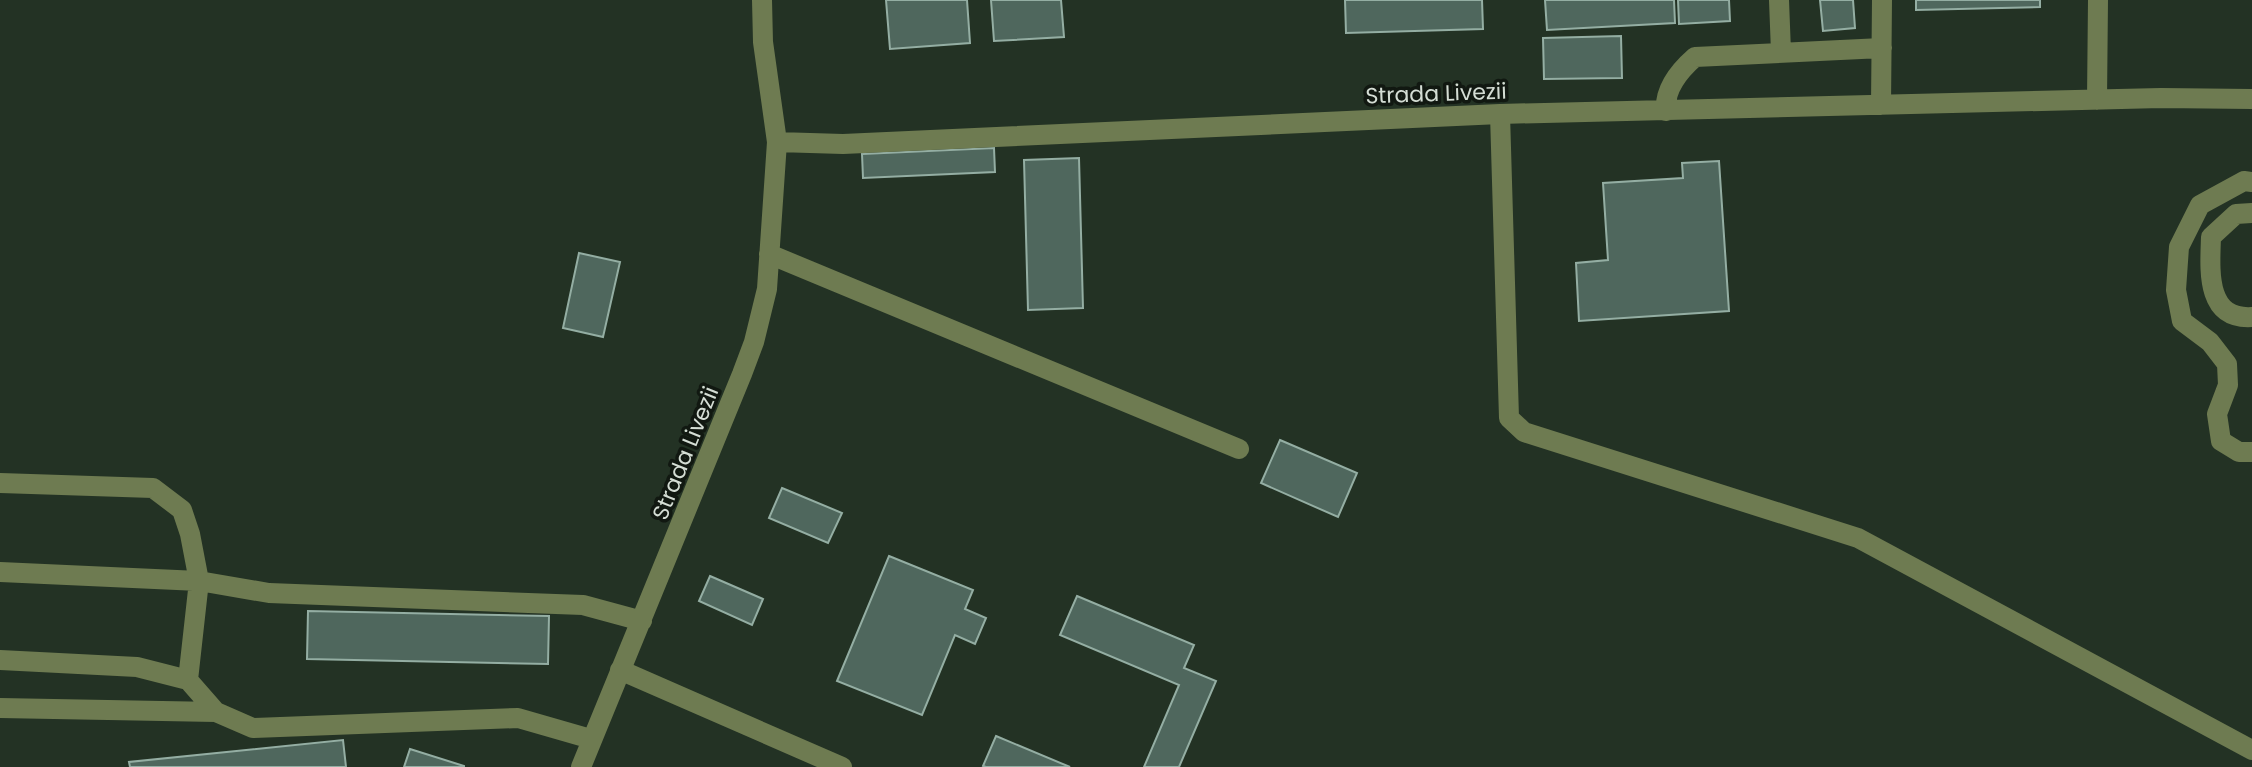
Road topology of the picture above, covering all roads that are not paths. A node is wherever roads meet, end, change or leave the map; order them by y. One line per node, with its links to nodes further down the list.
1 (762, 0): 12 (street, Strada Livezii)
2 (1779, 0): 6 (street)
3 (1882, 0): 5 (street)
4 (2098, 0): 8 (street)
5 (1882, 48): 6 (street); 9 (street)
6 (1781, 52): 10 (street)
7 (2252, 99): 8 (street, Strada Livezii)
8 (2097, 100): 9 (street, Strada Livezii)
9 (1881, 105): 10 (street, Strada Livezii)
10 (1666, 111): 11 (street, Strada Livezii)
11 (1500, 114): 12 (street, Strada Livezii); 29 (street)
12 (777, 142): 15 (street, Strada Livezii)
13 (2252, 182): 18 (street)
14 (2252, 213): 16 (street)
15 (769, 254): 17 (street); 22 (street, Strada Livezii)
16 (2252, 317)
17 (1239, 449)
18 (2252, 452)
19 (0, 483): 21 (street)
20 (0, 572): 21 (street)
21 (199, 581): 22 (street); 25 (street)
22 (642, 621): 24 (street, Strada Livezii)
23 (0, 660): 25 (street)
24 (620, 670): 28 (street, Strada Livezii); 31 (street)
25 (188, 680): 27 (street)
26 (0, 708): 27 (street)
27 (216, 712): 28 (street)
28 (591, 739): 30 (street, Strada Livezii)
29 (2252, 750)
30 (581, 767)
31 (842, 767)

